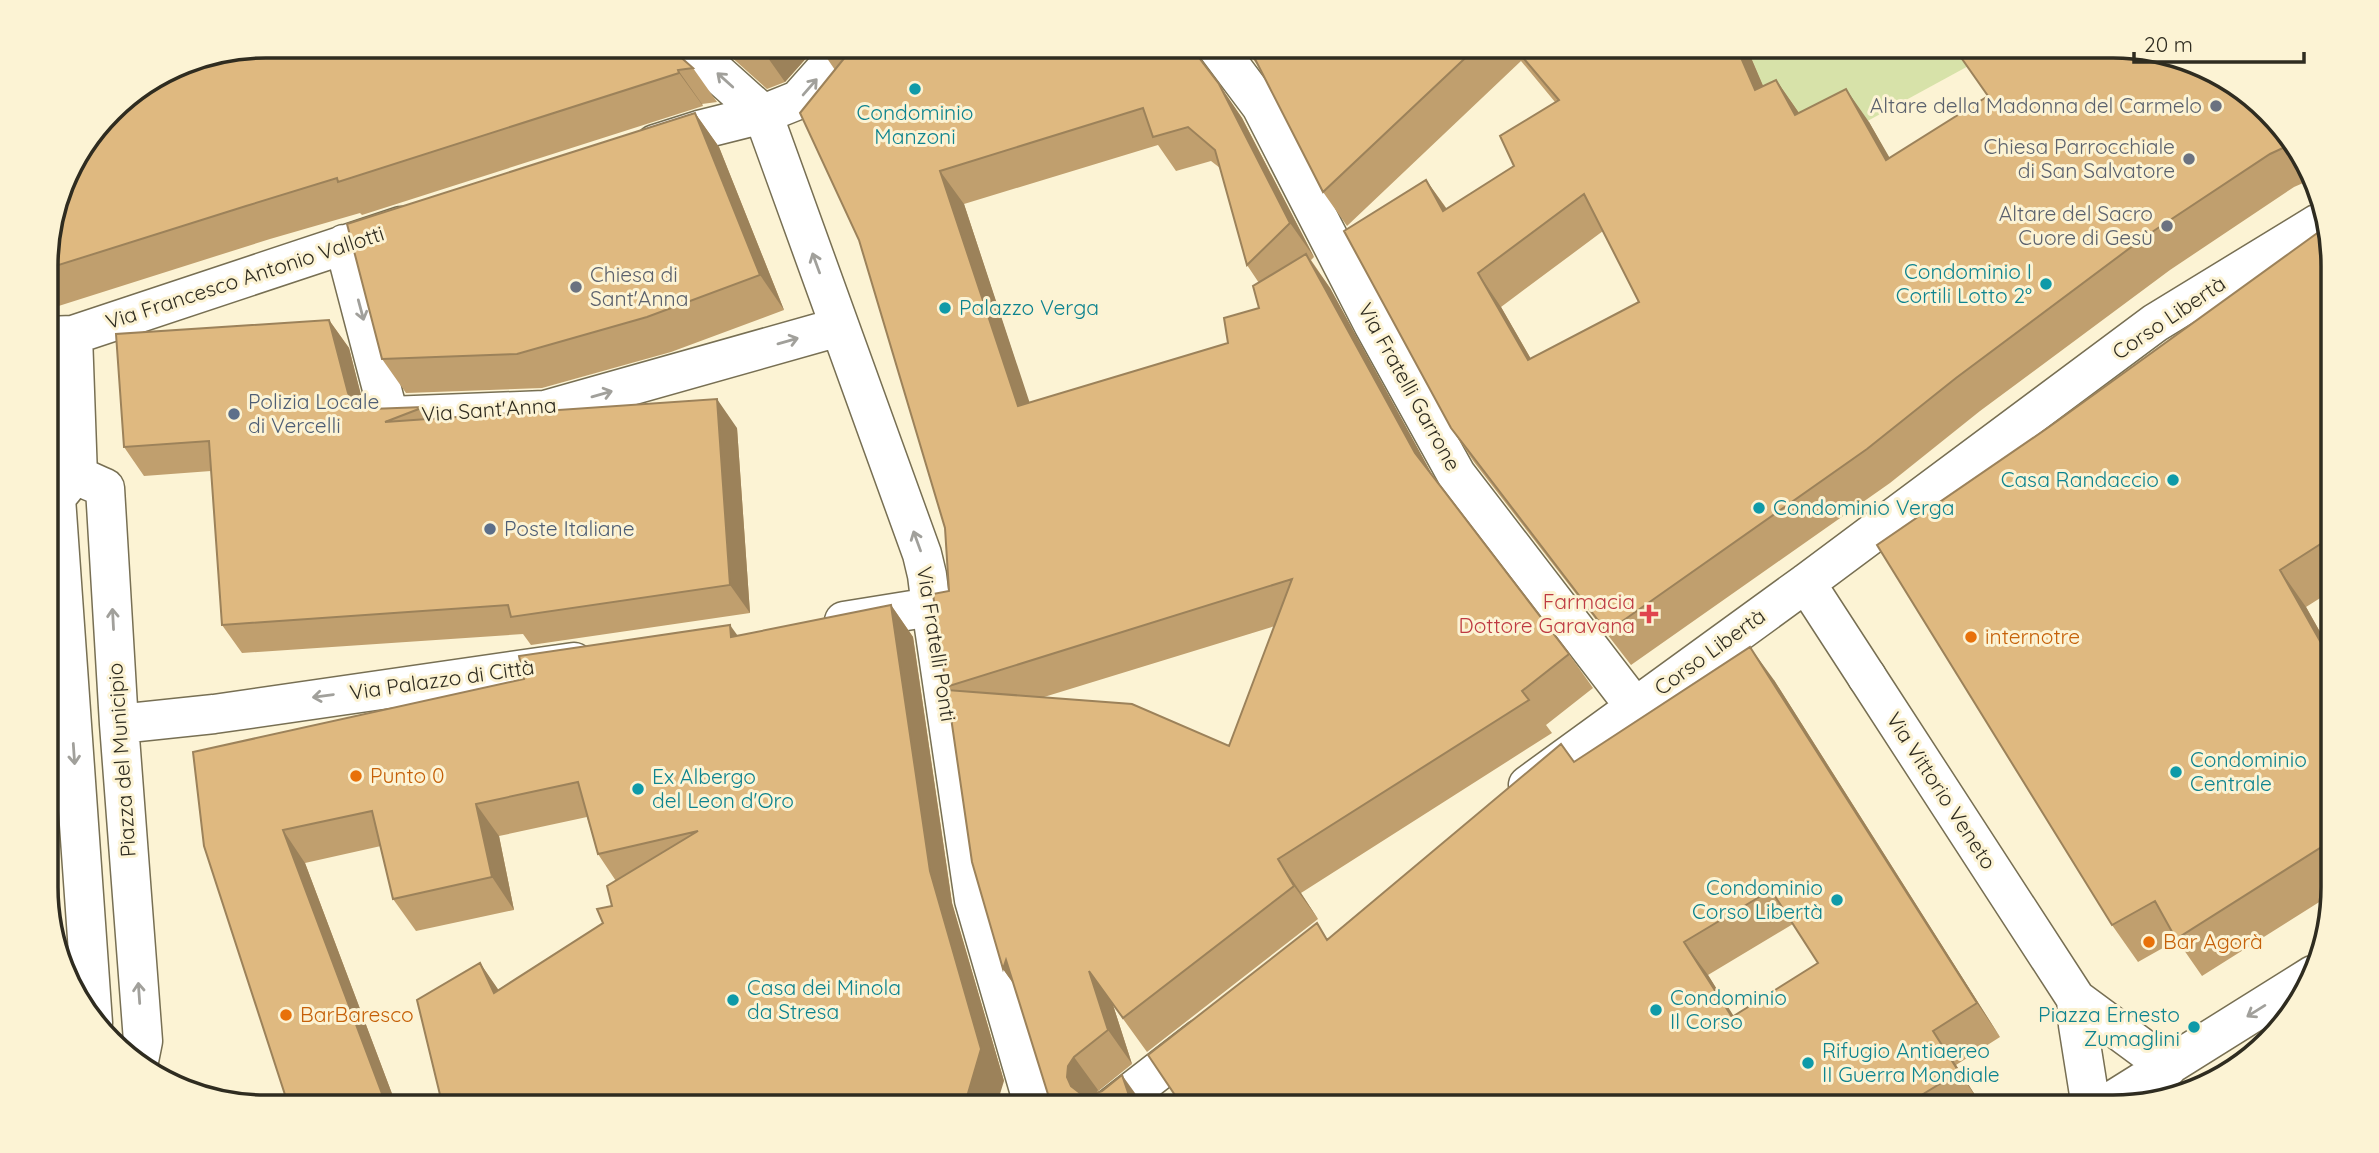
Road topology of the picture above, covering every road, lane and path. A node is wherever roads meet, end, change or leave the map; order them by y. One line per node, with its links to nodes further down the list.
1 (700, 58): 4 (street, one-way to 1)
2 (835, 58): 4 (street, one-way to 2)
3 (1225, 58): 18 (street, Via Fratelli Garrone)
4 (763, 114): 5 (street); 9 (street, Via Fratelli Ponti, one-way to 4)
5 (620, 155)
6 (436, 215): 8 (street, Via Francesco Antonio Vallotti)
7 (2319, 235): 14 (street, Corso Libertà)
8 (344, 244): 9 (street, Via Sant'Anna, one-way to 9); 10 (street, Via Francesco Antonio Vallotti)
9 (839, 327): 15 (street, Via Fratelli Ponti, one-way to 9)
10 (59, 336): 11 (street)
11 (78, 477): 12 (street, one-way to 12); 19 (street, Piazza del Municipio, one-way to 11)
12 (58, 494)
13 (58, 539): 23 (street, one-way to 23)
14 (1806, 583): 18 (street, Corso Libertà); 22 (street, Via Vittorio Veneto)
15 (931, 607): 16 (street); 27 (street, Via Fratelli Ponti)
16 (814, 626)
17 (609, 657): 19 (street, Via Palazzo di Città, one-way to 19)
18 (1635, 707): 20 (street, Corso Libertà)
19 (119, 724): 25 (street, Piazza del Municipio, one-way to 19)
20 (1504, 802)
21 (2296, 986): 26 (street, one-way to 26)
22 (2076, 999): 26 (street, Via Vittorio Veneto); 29 (street, Via Vittorio Veneto)
23 (91, 1000)
24 (1224, 1020): 28 (street)
25 (140, 1053)
26 (2168, 1067): 30 (street)
27 (1030, 1095)
28 (1127, 1095)
29 (2089, 1095)
30 (2122, 1095)

